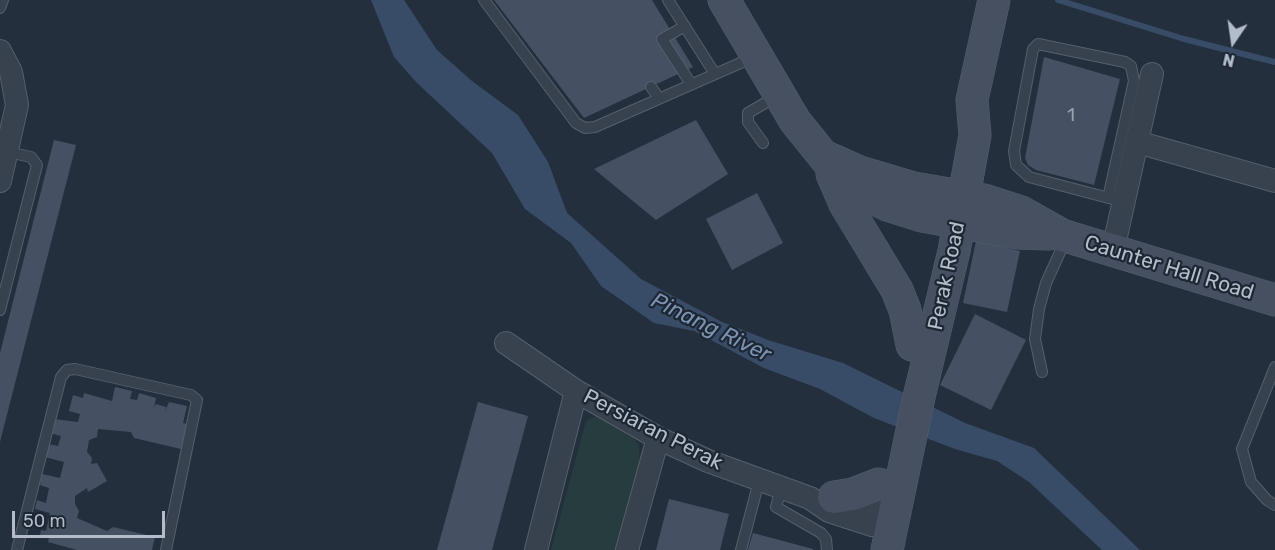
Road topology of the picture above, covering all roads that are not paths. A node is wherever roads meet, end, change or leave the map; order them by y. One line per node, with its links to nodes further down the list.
1 (3, 0): 6 (lane)
2 (484, 0): 15 (lane)
3 (669, 0): 7 (lane)
4 (724, 0): 9 (main road)
5 (993, 4): 23 (main road, Perak Road)
6 (0, 8)
7 (685, 26): 10 (lane); 12 (lane)
8 (0, 51): 18 (street)
9 (757, 56): 10 (lane); 14 (main road)
10 (715, 74): 12 (lane)
11 (1152, 74): 16 (street)
12 (691, 84): 15 (lane)
13 (651, 87): 15 (lane)
14 (779, 94): 17 (lane); 19 (main road)
15 (659, 98)
16 (1137, 142): 21 (street); 22 (street)
17 (763, 143)
18 (8, 152): 20 (street); 27 (lane)
19 (824, 156): 23 (main road, Caunter Hall Road); 29 (main road)
20 (0, 181)
21 (1275, 181)
22 (1116, 200): 22 (lane); 25 (street)
23 (951, 208): 24 (main road, Caunter Hall Road); 29 (main road, Perak Road); 32 (main road, Perak Road)
24 (1065, 236): 25 (main road, Caunter Hall Road); 31 (lane)
25 (1113, 250): 26 (main road, Caunter Hall Road)
26 (1275, 300)
27 (0, 310)
28 (506, 343): 33 (street, Persiaran Perak)
29 (912, 345): 32 (main road, Perak Road)
30 (1275, 367): 37 (lane)
31 (1042, 372)
32 (911, 389): 38 (main road, Perak Road); 38 (main road, Perak Road)
33 (576, 391): 34 (street, Persiaran Perak); 41 (street)
34 (658, 438): 35 (street, Persiaran Perak); 42 (street)
35 (770, 484): 36 (street, Persiaran Perak); 43 (lane); 44 (lane)
36 (822, 498): 38 (street, Persiaran Perak); 38 (main road)
37 (1275, 505)
38 (882, 518)
39 (17, 550): 40 (lane)
40 (166, 550)
41 (536, 550)
42 (627, 550)
43 (741, 550)
44 (827, 550)

